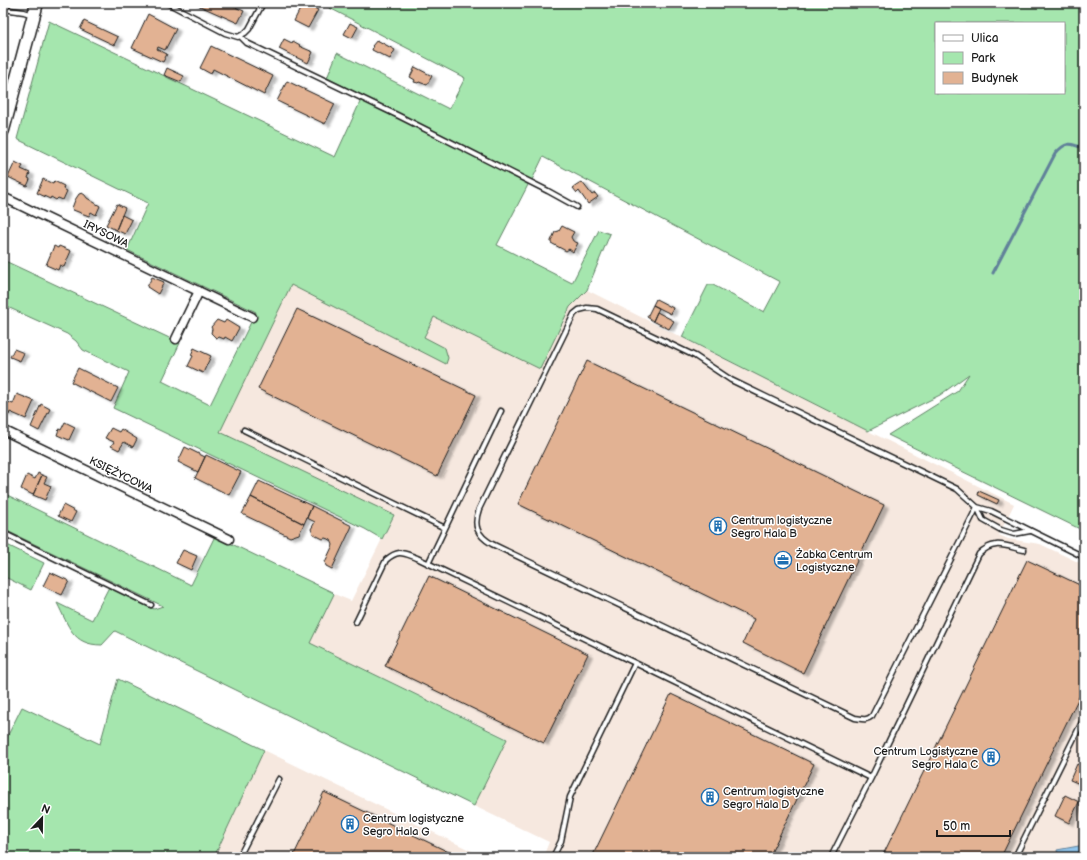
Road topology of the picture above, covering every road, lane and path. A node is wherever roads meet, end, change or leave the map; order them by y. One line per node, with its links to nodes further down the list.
1 (6, 3): 5 (lane)
2 (167, 3): 6 (lane)
3 (263, 3): 6 (lane)
4 (35, 9): 5 (lane); 7 (street)
5 (4, 10)
6 (240, 36): 9 (lane)
7 (3, 130)
8 (3, 197): 10 (street, IRYSOWA)
9 (577, 207)
10 (200, 291): 11 (street, IRYSOWA); 12 (street)
11 (252, 317)
12 (176, 339)
13 (501, 411): 17 (lane)
14 (3, 430): 20 (street, KSIĘŻYCOWA)
15 (244, 430): 17 (lane)
16 (977, 507): 16 (lane); 18 (lane); 18 (lane)
17 (445, 528): 23 (lane)
18 (1030, 531): 22 (lane)
19 (3, 533): 24 (lane)
20 (230, 539)
21 (1024, 550): 29 (lane)
22 (1084, 557)
23 (428, 564): 25 (lane); 26 (lane)
24 (151, 606)
25 (356, 622)
26 (635, 663): 29 (lane); 31 (lane)
27 (1084, 718): 33 (lane)
28 (279, 778): 30 (lane)
29 (871, 778): 32 (lane)
30 (239, 857)
31 (553, 857)
32 (831, 857)
33 (1016, 857)

